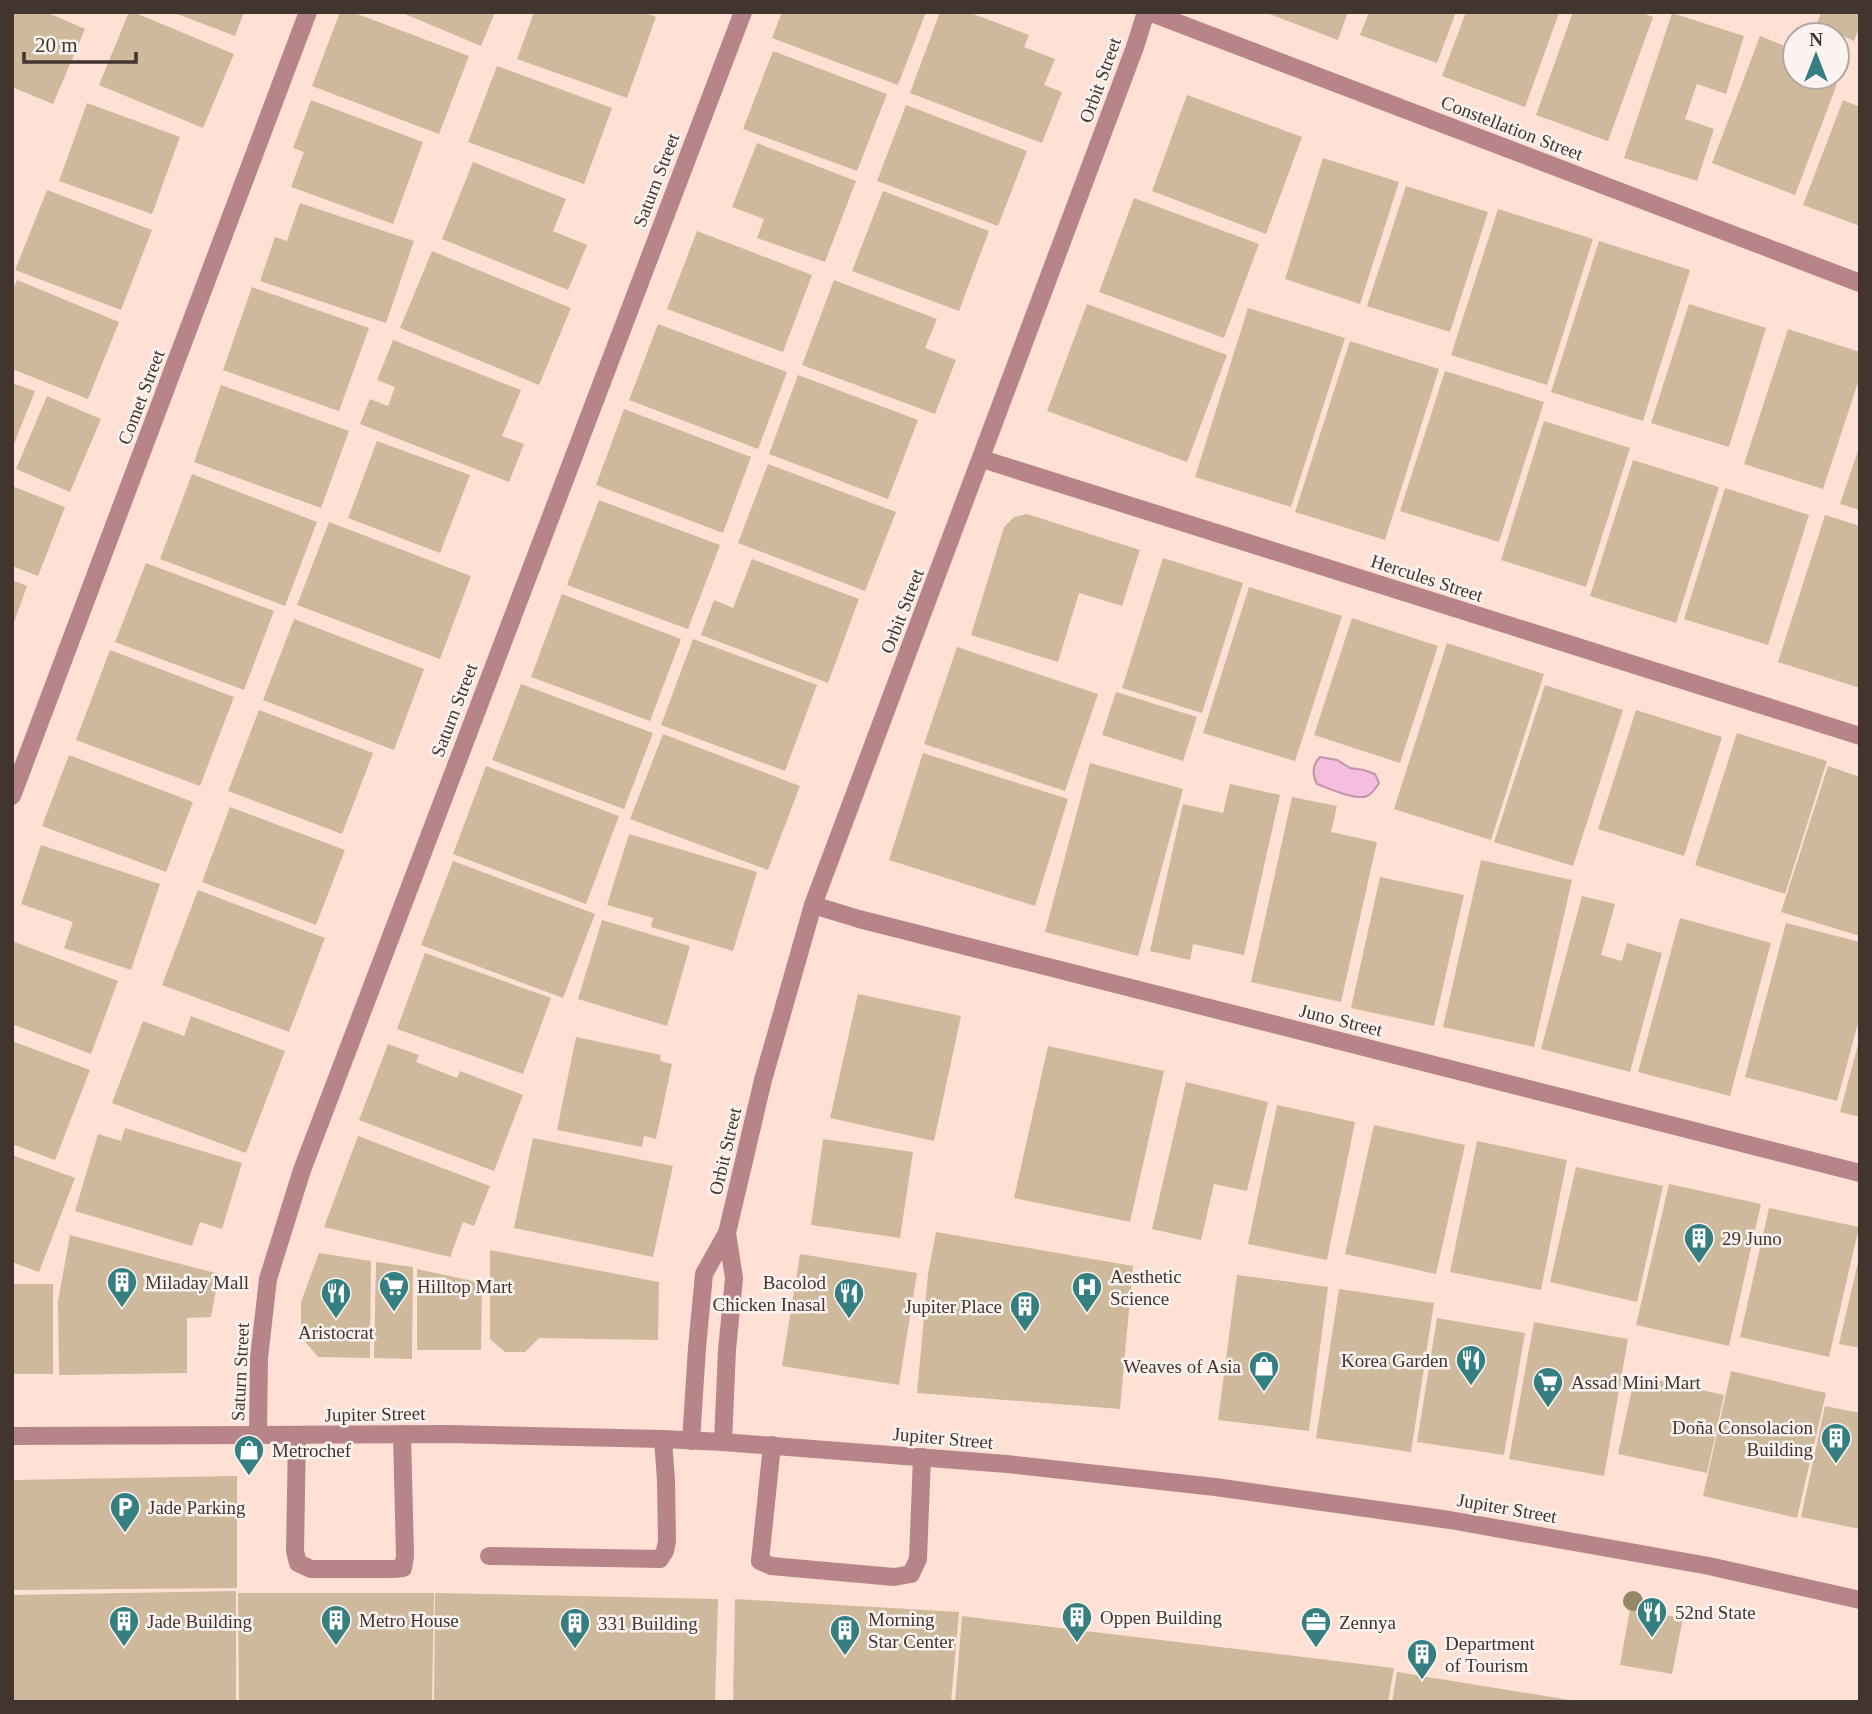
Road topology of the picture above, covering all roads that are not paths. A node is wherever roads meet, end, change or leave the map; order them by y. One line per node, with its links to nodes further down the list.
1 (308, 12): 7 (street, Comet Street)
2 (743, 12): 12 (street, Saturn Street)
3 (1147, 12): 4 (street, Constellation Street); 5 (street, Orbit Street)
4 (1860, 283)
5 (982, 459): 6 (street, Hercules Street); 8 (street, Orbit Street)
6 (1860, 736)
7 (12, 796)
8 (813, 905): 9 (street, Juno Street); 10 (street, Orbit Street)
9 (1860, 1173)
10 (727, 1233): 16 (street, Orbit Street); 17 (street, Orbit Street)
11 (402, 1434): 14 (street, Jupiter Street); 14 (street); 15 (street, Jupiter Street)
12 (258, 1435): 13 (street, Jupiter Street); 14 (street, Jupiter Street)
13 (12, 1436)
14 (297, 1436)
15 (663, 1439): 16 (street, Jupiter Street); 20 (street)
16 (691, 1441): 17 (street, Jupiter Street)
17 (723, 1442): 18 (street, Jupiter Street)
18 (772, 1446): 19 (street, Jupiter Street); 19 (street)
19 (922, 1457): 21 (street, Jupiter Street)
20 (489, 1556)
21 (1860, 1600)

